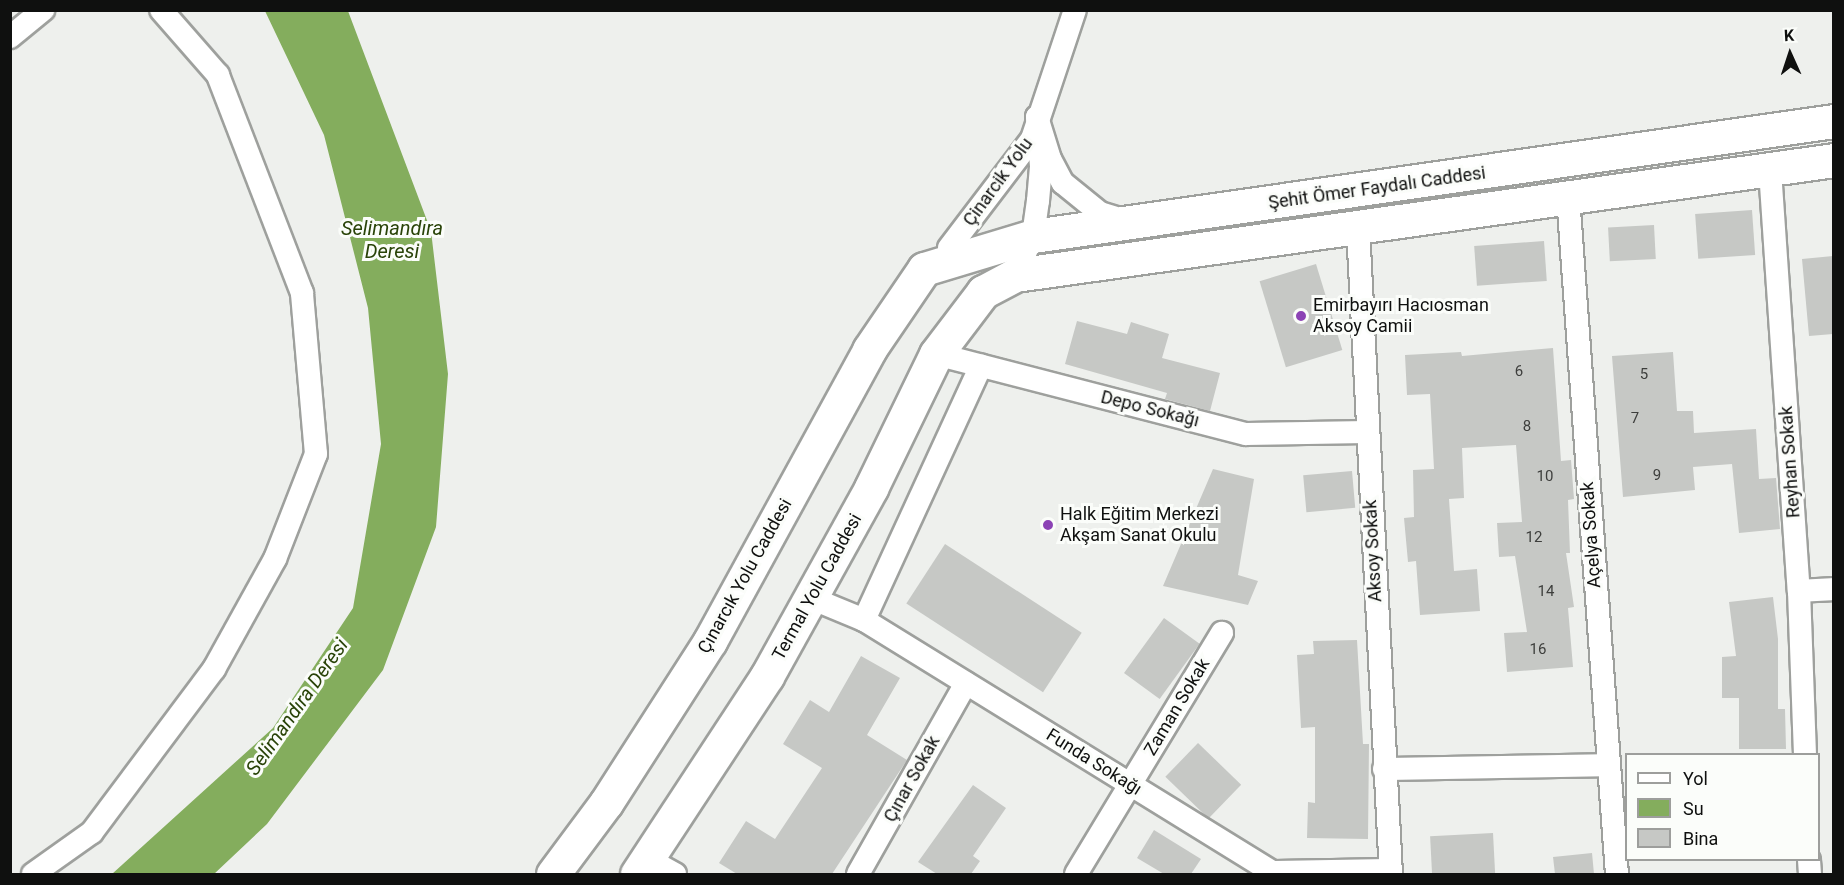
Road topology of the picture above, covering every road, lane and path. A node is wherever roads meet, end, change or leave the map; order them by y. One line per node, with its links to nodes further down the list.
1 (43, 10): 4 (street)
2 (161, 10): 33 (street)
3 (1075, 10): 5 (street, Çinarcik Yolu)
4 (10, 37)
5 (1037, 117): 10 (street); 12 (street); 13 (street, Çinarcik Yolu)
6 (1833, 122): 10 (main road, Şehit Ömer Faydalı Caddesi)
7 (1833, 160): 8 (main road, Şehit Ömer Faydalı Caddesi)
8 (1770, 170): 9 (main road, Şehit Ömer Faydalı Caddesi); 21 (street, Reyhan Sokak)
9 (1568, 196): 11 (main road, Şehit Ömer Faydalı Caddesi); 27 (street, Açelya Sokak)
10 (1132, 222): 12 (main road, Şehit Ömer Faydalı Caddesi)
11 (1358, 228): 15 (main road, Şehit Ömer Faydalı Caddesi); 19 (street, Aksoy Sokak)
12 (1033, 236): 14 (main road, Şehit Ömer Faydalı Caddesi); 15 (street)
13 (949, 248)
14 (924, 269): 34 (main road, Çınarcık Yolu Caddesi)
15 (1015, 275): 16 (main road, Şehit Ömer Faydalı Caddesi)
16 (983, 292): 17 (main road, Termal Yolu Caddesi)
17 (936, 354): 18 (street, Depo Sokağı); 22 (main road, Termal Yolu Caddesi)
18 (981, 366): 19 (street, Depo Sokağı); 23 (street)
19 (1367, 432): 28 (street, Aksoy Sokak)
20 (1833, 589): 21 (street)
21 (1799, 591): 26 (street, Reyhan Sokak)
22 (811, 598): 23 (street, Funda Sokağı); 30 (main road, Termal Yolu Caddesi)
23 (864, 620): 25 (street, Funda Sokağı)
24 (1222, 633): 29 (street, Zaman Sokak)
25 (966, 683): 29 (street, Funda Sokağı); 35 (street, Çınar Sokak)
26 (1805, 753)
27 (1606, 765): 28 (street); 37 (street, Açelya Sokak)
28 (1384, 769): 31 (street, Aksoy Sokak)
29 (1131, 784): 32 (street, Funda Sokağı); 36 (street, Zaman Sokak)
30 (654, 869)
31 (1391, 872): 32 (street, Funda Sokağı)
32 (1271, 873)
33 (33, 874)
34 (554, 874)
35 (858, 874)
36 (1076, 874)
37 (1617, 874)

